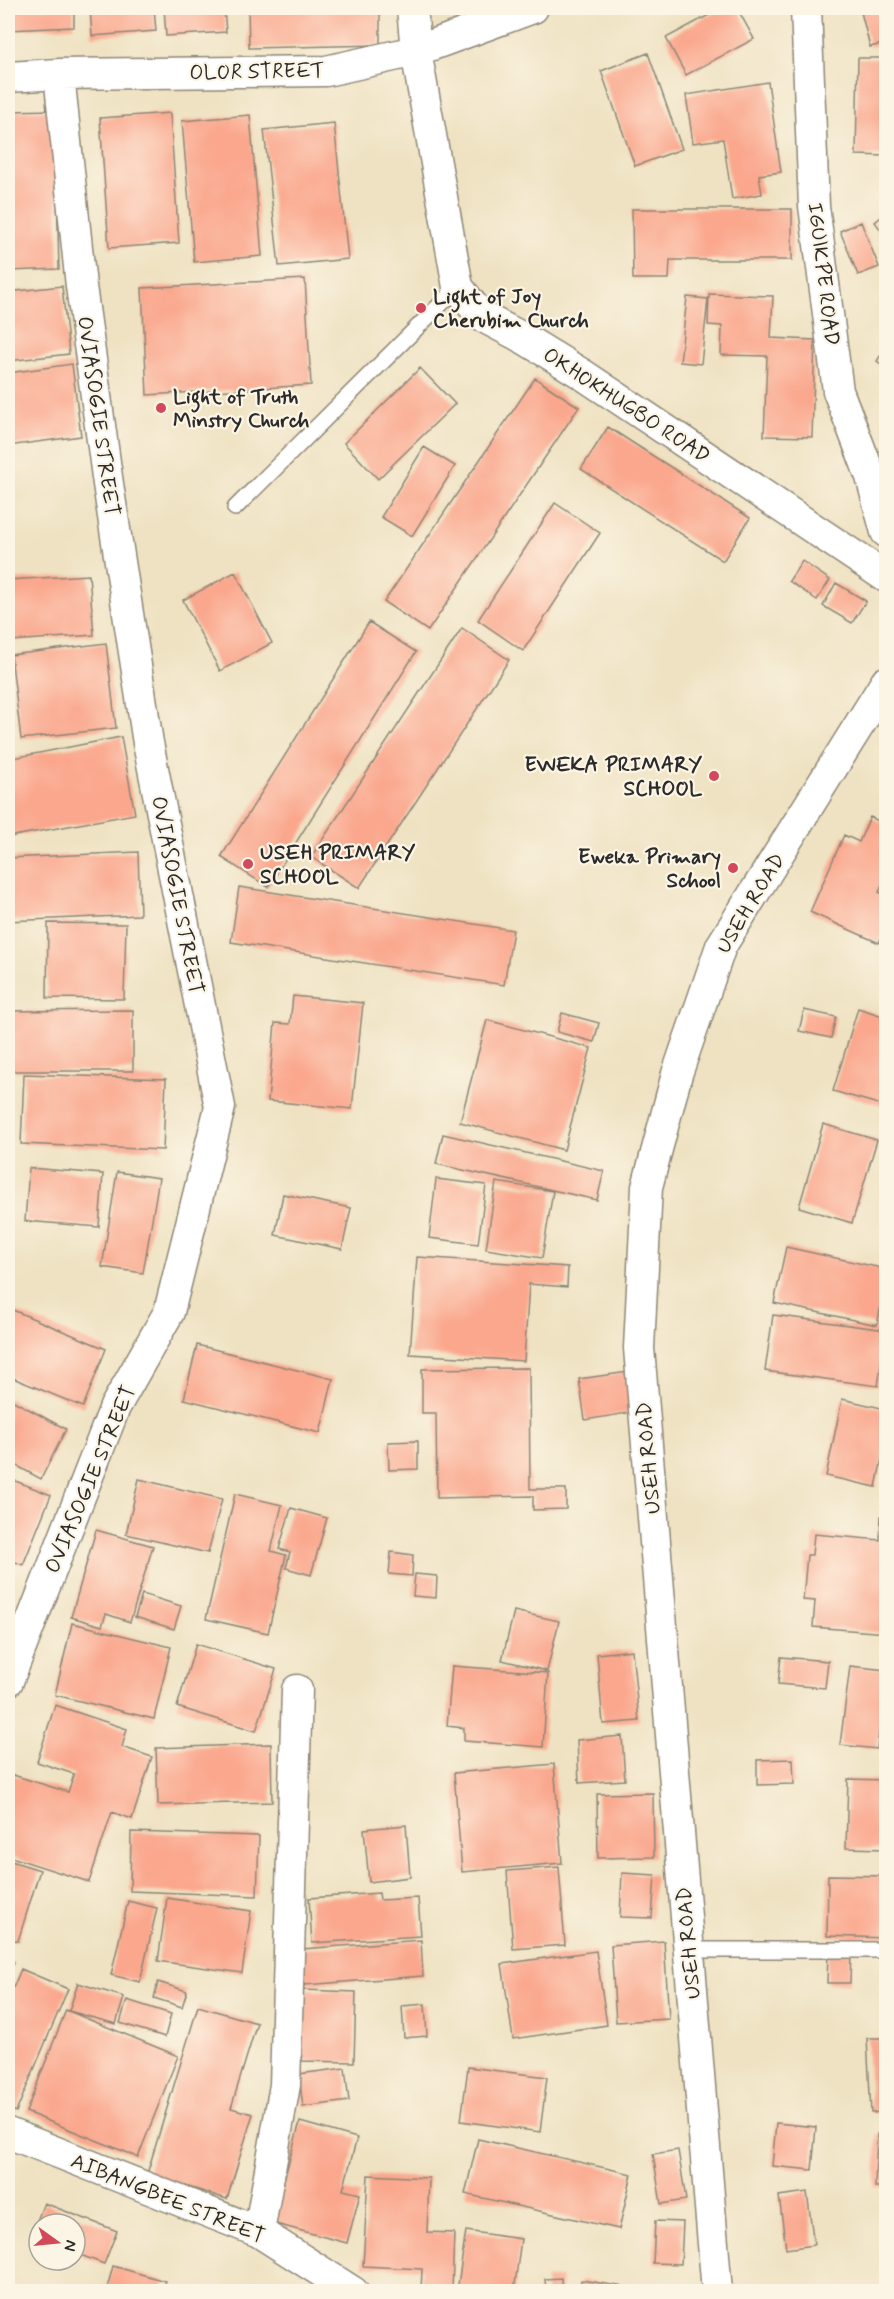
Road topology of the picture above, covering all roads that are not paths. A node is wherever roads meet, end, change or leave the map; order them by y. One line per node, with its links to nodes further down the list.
1 (412, 8): 4 (street, OKHOKHUGBO ROAD)
2 (533, 8): 4 (street, OLOR STREET)
3 (806, 8): 9 (street, IGUIKPE ROAD)
4 (416, 51): 5 (street, OLOR STREET); 7 (street, OKHOKHUGBO ROAD)
5 (59, 74): 6 (street, OLOR STREET); 12 (street, OVIASOGIE STREET)
6 (8, 77)
7 (458, 287): 8 (lane); 10 (street, OKHOKHUGBO ROAD)
8 (236, 508)
9 (886, 532)
10 (886, 577)
11 (886, 681): 14 (street, USEH ROAD)
12 (8, 1681)
13 (297, 1690): 17 (street)
14 (689, 1950): 15 (lane); 19 (street, USEH ROAD)
15 (886, 1950)
16 (8, 2133): 17 (street, AIBANGBEE STREET)
17 (259, 2232): 18 (street, AIBANGBEE STREET)
18 (353, 2292)
19 (717, 2292)

